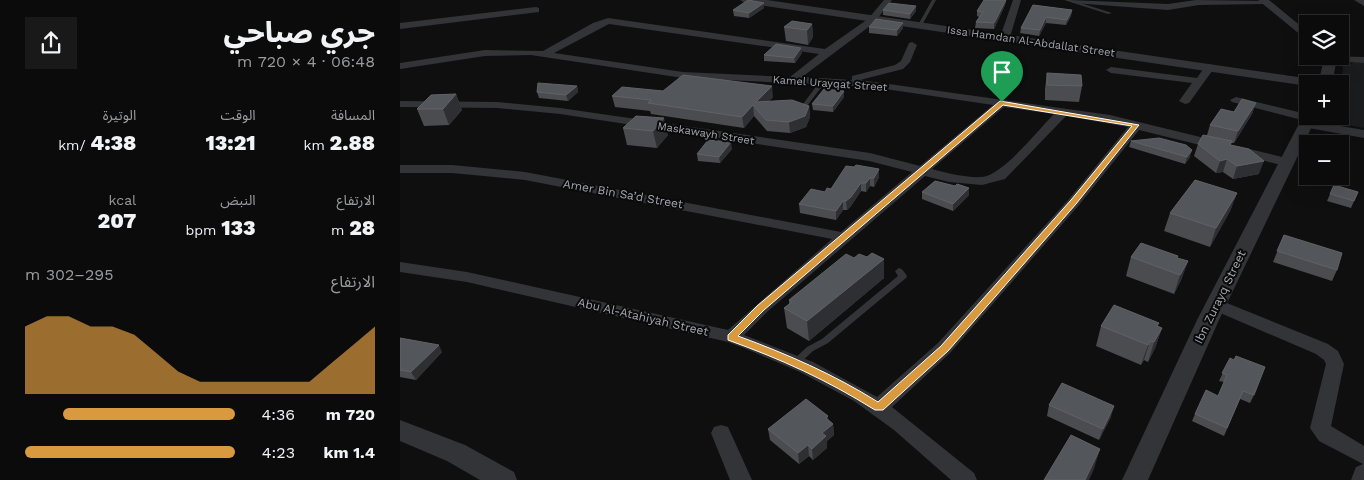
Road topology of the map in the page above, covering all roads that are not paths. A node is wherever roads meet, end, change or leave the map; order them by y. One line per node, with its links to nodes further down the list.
1 (745, 0): 13 (street, Issa Hamdan Al-Abdallat Street)
2 (888, 0): 13 (street)
3 (934, 0): 14 (lane)
4 (1017, 0): 17 (street)
5 (1066, 0): 12 (lane)
6 (1073, 0): 8 (street)
7 (1358, 0): 10 (street)
8 (1099, 1): 9 (street)
9 (1264, 1): 16 (street)
10 (1364, 3)
11 (536, 10): 15 (street)
12 (1110, 13)
13 (875, 18): 14 (street, Issa Hamdan Al-Abdallat Street); 19 (street)
14 (920, 25): 17 (street, Issa Hamdan Al-Abdallat Street)
15 (400, 26)
16 (1299, 30)
17 (1005, 37): 24 (street, Issa Hamdan Al-Abdallat Street)
18 (912, 45): 29 (street)
19 (827, 52): 20 (street); 26 (street)
20 (546, 53): 23 (street, Kamel Urayqat Street); 26 (street, Kamel Urayqat Street)
21 (1349, 59): 22 (street)
22 (1364, 60)
23 (400, 66)
24 (1210, 67): 28 (street, Issa Hamdan Al-Abdallat Street); 30 (street)
25 (1111, 70): 30 (street)
26 (794, 79): 27 (street, Kamel Urayqat Street)
27 (823, 81): 29 (street, Kamel Urayqat Street); 35 (lane)
28 (1299, 81)
29 (840, 82): 33 (street, Kamel Urayqat Street)
30 (1199, 82): 32 (street)
31 (1236, 100): 37 (street)
32 (1185, 101)
33 (1002, 102): 36 (street, Kamel Urayqat Street); 44 (street)
34 (400, 104): 44 (street, Maskawayh Street)
35 (802, 109)
36 (1064, 111): 38 (street, Kamel Urayqat Street); 44 (street, Maskawayh Street)
37 (1299, 116)
38 (1136, 125): 42 (street, Kamel Urayqat Street); 51 (street)
39 (1306, 125): 42 (street, Ibn Zurayq Street)
40 (1331, 125): 41 (street)
41 (1364, 134)
42 (1285, 162): 48 (street, Ibn Zurayq Street)
43 (400, 169): 45 (street, Amer Bin Sa’d Street)
44 (921, 170): 45 (street)
45 (843, 237): 49 (street)
46 (400, 267): 49 (street, Abu Al-Atahiyah Street)
47 (899, 271): 50 (lane)
48 (1217, 305): 54 (street); 59 (street, Ibn Zurayq Street)
49 (731, 337): 50 (street, Abu Al-Atahiyah Street)
50 (796, 362): 51 (street, Abu Al-Atahiyah Street)
51 (879, 407): 58 (street, Abu Al-Atahiyah Street)
52 (400, 430): 56 (street)
53 (721, 433): 57 (street)
54 (1364, 456)
55 (1364, 473): 60 (street)
56 (504, 480)
57 (742, 480)
58 (966, 480)
59 (1135, 480)
60 (1362, 480)

